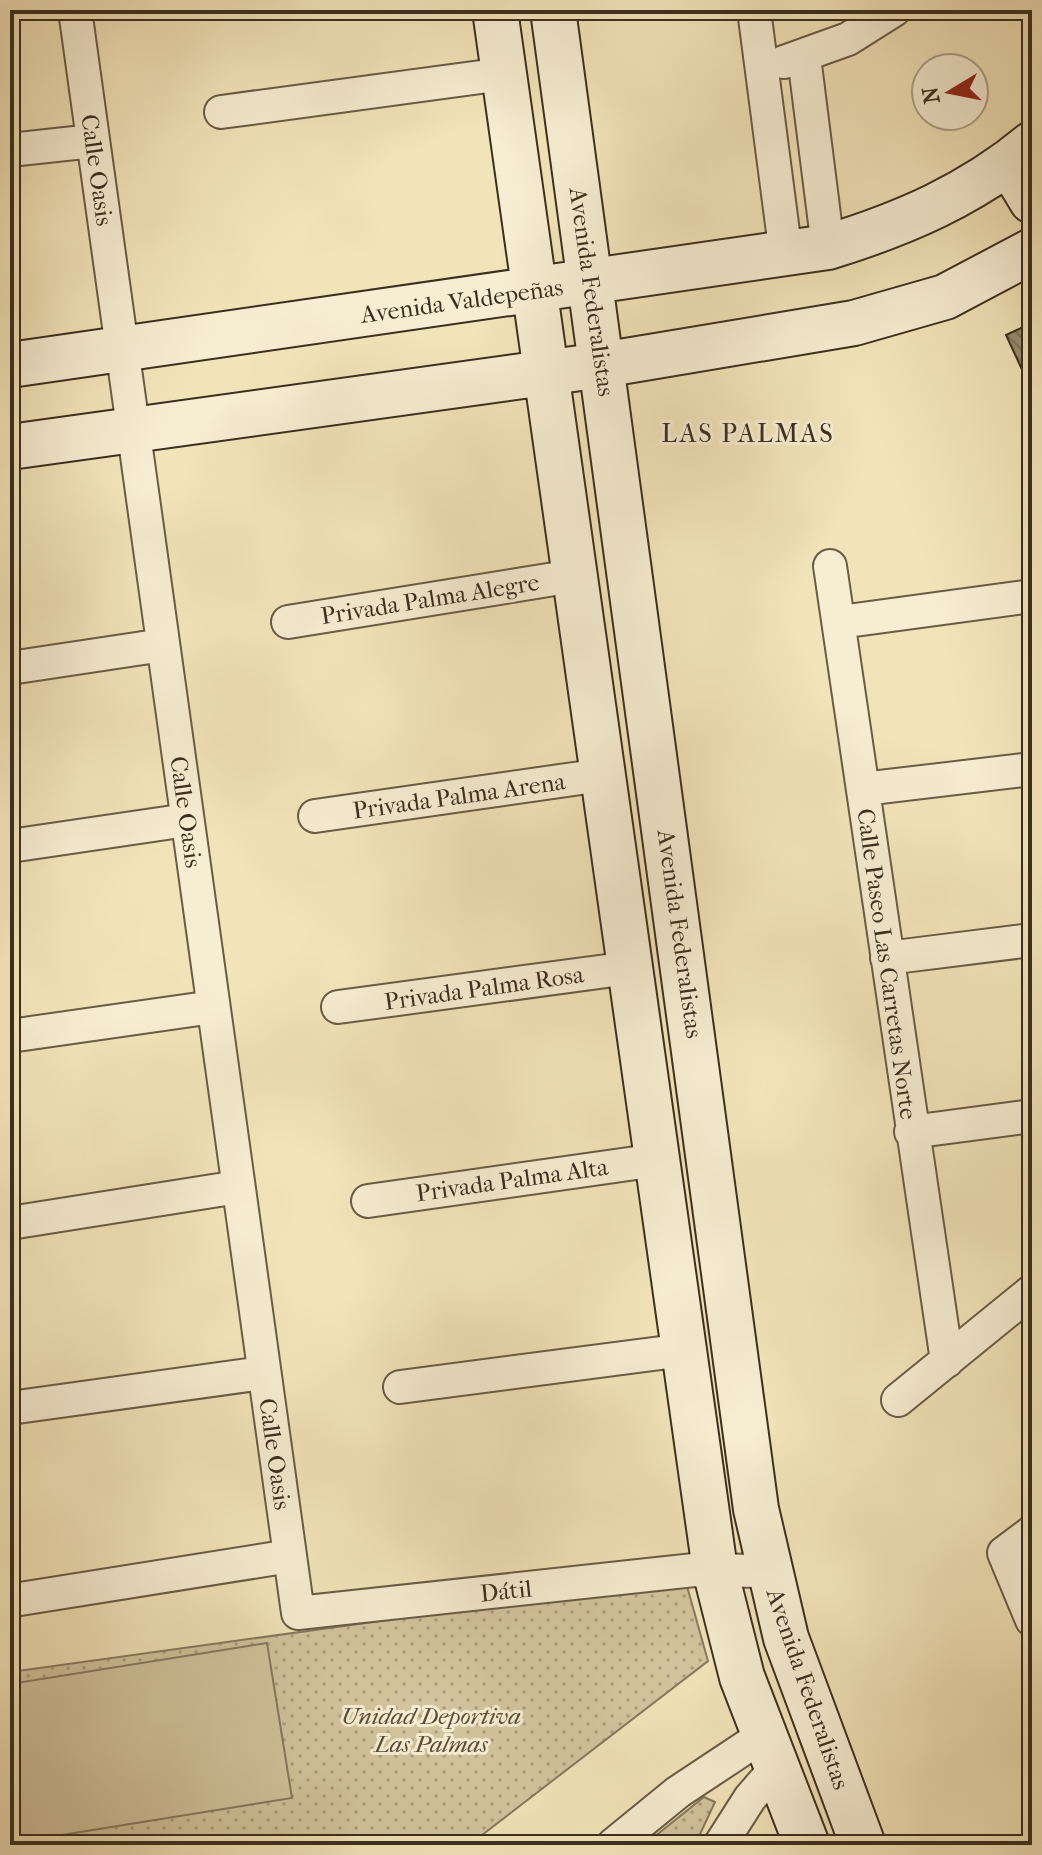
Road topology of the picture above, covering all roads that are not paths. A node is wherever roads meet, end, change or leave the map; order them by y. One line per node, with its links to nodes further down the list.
1 (75, 10): 10 (street, Calle Oasis)
2 (495, 10): 8 (street)
3 (553, 10): 17 (street, Avenida Federalistas)
4 (754, 10): 7 (street)
5 (894, 10): 6 (street)
6 (804, 57): 7 (street); 14 (street)
7 (762, 67): 16 (street)
8 (503, 74): 9 (street); 18 (street)
9 (221, 112)
10 (93, 141): 11 (street); 19 (street, Calle Oasis)
11 (10, 150)
12 (1020, 153): 13 (street); 14 (street, Avenida Valdepeñas)
13 (1032, 201)
14 (828, 247): 16 (street, Avenida Valdepeñas)
15 (1032, 251): 21 (street)
16 (786, 255): 17 (street, Avenida Valdepeñas)
17 (591, 282): 18 (street, Avenida Valdepeñas); 21 (street, Avenida Federalistas)
18 (533, 291): 19 (street, Avenida Valdepeñas); 22 (street)
19 (122, 350): 20 (street, Avenida Valdepeñas); 23 (street, Calle Oasis)
20 (10, 365)
21 (602, 365): 22 (street); 60 (street, Avenida Federalistas)
22 (544, 374): 23 (street); 26 (street)
23 (133, 429): 24 (street); 30 (street, Calle Oasis)
24 (10, 447)
25 (830, 566): 29 (street, Calle Paseo Las Carretas Norte)
26 (573, 576): 28 (street, Privada Palma Alegre); 33 (street)
27 (1032, 596): 29 (street)
28 (288, 622)
29 (840, 622): 34 (street, Calle Paseo Las Carretas Norte)
30 (163, 645): 31 (street); 36 (street, Calle Oasis)
31 (10, 668)
32 (1032, 769): 34 (street)
33 (602, 775): 35 (street, Privada Palma Arena); 40 (street)
34 (863, 789): 39 (street, Calle Paseo Las Carretas Norte)
35 (315, 816)
36 (187, 820): 37 (street); 41 (street, Calle Oasis)
37 (10, 846)
38 (1032, 940): 39 (street)
39 (887, 958): 45 (street, Calle Paseo Las Carretas Norte)
40 (629, 968): 42 (street, Privada Palma Rosa); 46 (street)
41 (213, 1007): 43 (street); 47 (street, Calle Oasis)
42 (338, 1007)
43 (10, 1036)
44 (1032, 1116): 45 (street)
45 (911, 1132): 52 (street, Calle Paseo Las Carretas Norte)
46 (657, 1160): 48 (street, Privada Palma Alta); 51 (street)
47 (238, 1187): 49 (street); 53 (street, Calle Oasis)
48 (368, 1201)
49 (10, 1223)
50 (1032, 1291): 52 (street)
51 (684, 1350): 54 (street); 59 (street)
52 (947, 1361): 55 (street)
53 (263, 1373): 56 (street); 58 (street, Calle Oasis)
54 (400, 1387)
55 (898, 1400)
56 (10, 1408)
57 (1032, 1532): 63 (street)
58 (290, 1556): 61 (street); 62 (street, Calle Oasis)
59 (715, 1570): 60 (street, Dátil); 62 (street, Dátil); 64 (street)
60 (769, 1571): 68 (street, Avenida Federalistas)
61 (20, 1599)
62 (298, 1613)
63 (1032, 1620)
64 (771, 1751): 65 (street); 66 (street); 67 (street)
65 (613, 1845)
66 (720, 1845)
67 (807, 1845)
68 (863, 1845)

